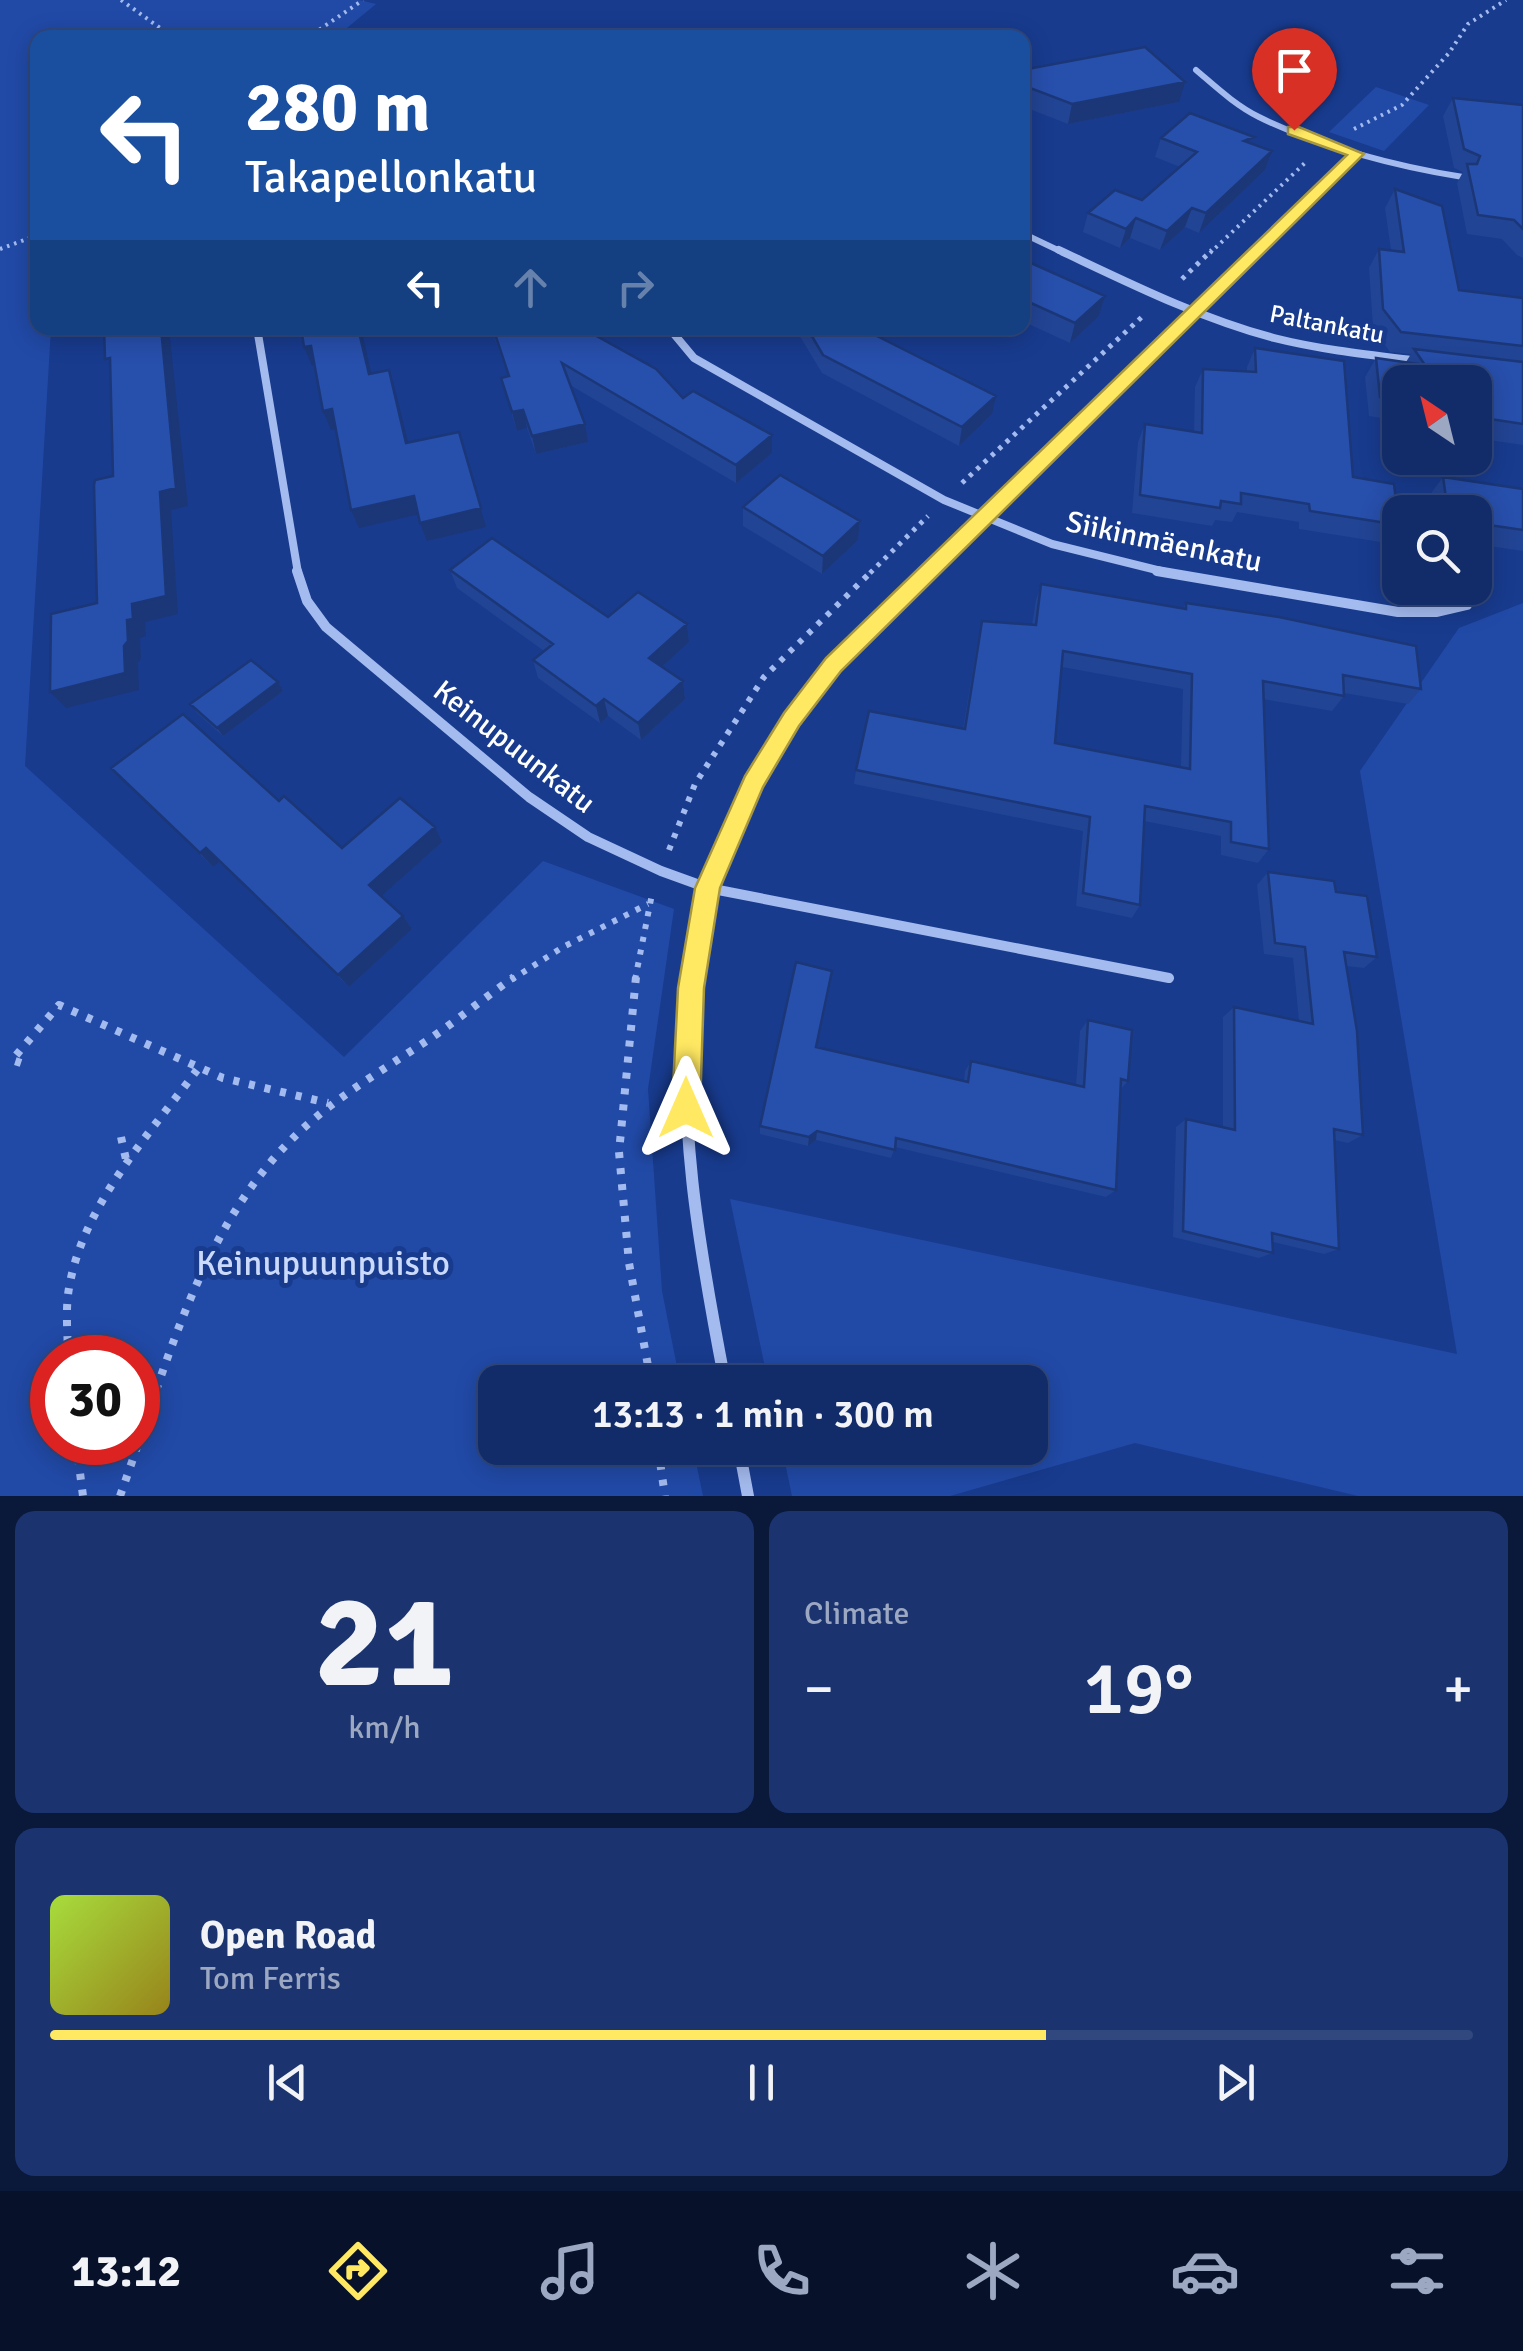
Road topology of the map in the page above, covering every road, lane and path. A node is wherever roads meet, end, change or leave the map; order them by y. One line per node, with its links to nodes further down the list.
1 (121, 0): 4 (path)
2 (364, 0): 5 (path)
3 (1506, 0): 7 (path)
4 (163, 30)
5 (319, 30)
6 (1196, 70): 7 (street)
7 (1326, 142): 8 (street); 13 (path)
8 (1357, 154): 9 (street); 14 (street)
9 (1462, 176)
10 (30, 238): 12 (path)
11 (1030, 238): 13 (street, Paltankatu)
12 (0, 249)
13 (1162, 298): 14 (street, Paltankatu); 18 (path)
14 (1197, 312): 17 (street, Paltankatu); 19 (street)
15 (258, 335): 21 (street, Keinupuunkatu)
16 (675, 335): 18 (street, Siikinmäenkatu)
17 (1426, 362)
18 (944, 500): 19 (street, Siikinmäenkatu); 21 (path)
19 (980, 518): 20 (street, Siikinmäenkatu); 22 (street)
20 (1467, 605)
21 (661, 871): 22 (street, Keinupuunkatu); 23 (path)
22 (708, 888): 24 (street, Keinupuunkatu); 32 (street)
23 (649, 903): 27 (path); 31 (path)
24 (1168, 978)
25 (21, 1063): 26 (path)
26 (197, 1070): 27 (path); 29 (path)
27 (329, 1103): 37 (path)
28 (121, 1137): 29 (path)
29 (128, 1165): 30 (path)
30 (68, 1335)
31 (648, 1365)
32 (722, 1365)
33 (79, 1465): 36 (path)
34 (661, 1465): 38 (path)
35 (742, 1465): 39 (street)
36 (84, 1496)
37 (120, 1496)
38 (666, 1496)
39 (748, 1496)

